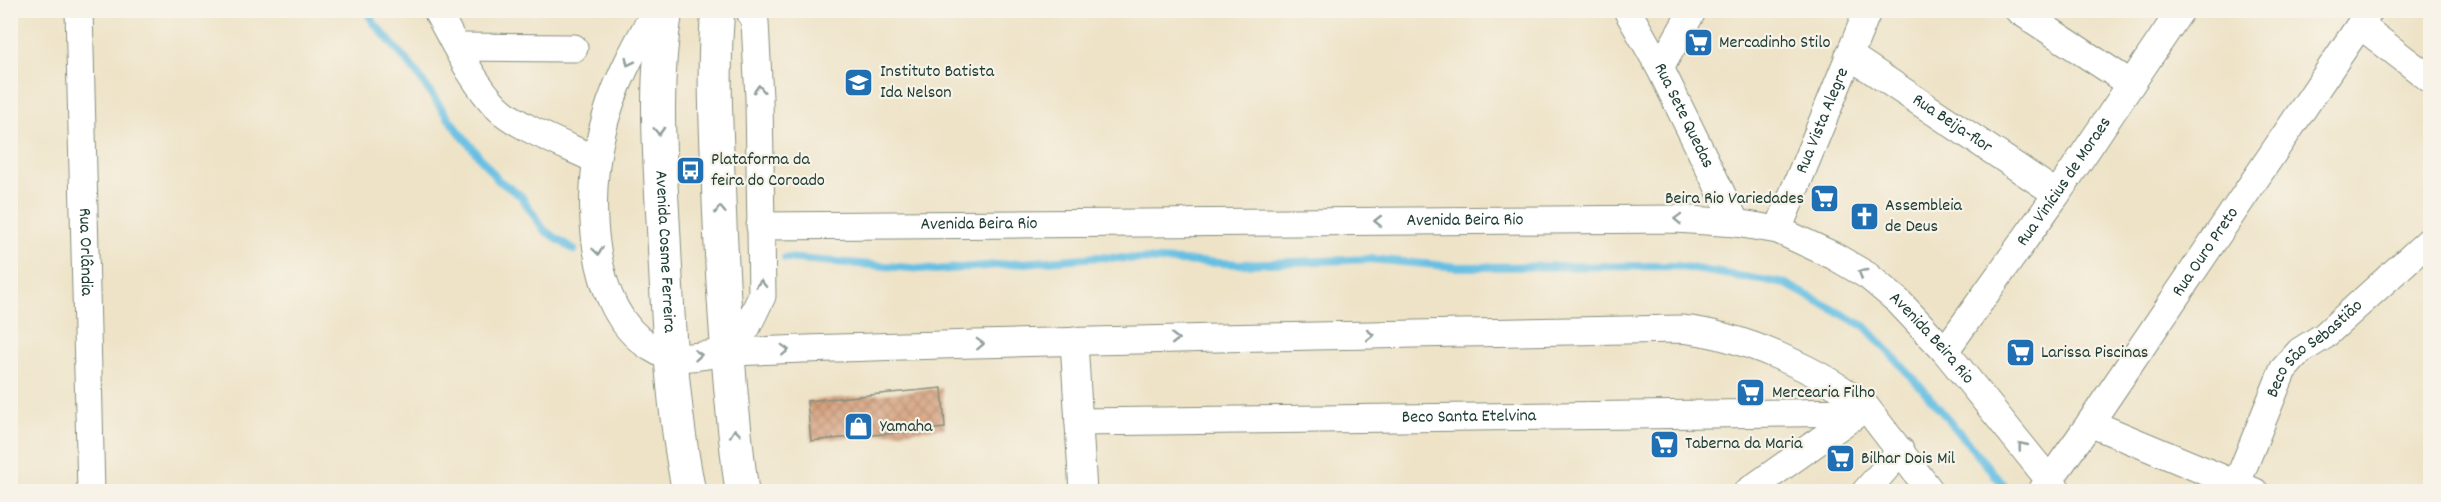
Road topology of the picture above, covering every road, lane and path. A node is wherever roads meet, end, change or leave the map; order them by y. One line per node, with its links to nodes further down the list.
1 (79, 10): 35 (street, Rua Orlândia)
2 (436, 10): 13 (street)
3 (656, 10): 19 (street, one-way to 19)
4 (666, 10): 28 (main road, Avenida Cosme Ferreira, one-way to 28)
5 (718, 10): 27 (main road, one-way to 5)
6 (749, 10): 22 (street, one-way to 6)
7 (1627, 10): 16 (street, Rua Sete Quedas)
8 (1693, 10): 16 (street)
9 (1868, 10): 15 (street, Rua Vista Alegre)
10 (2018, 10): 18 (street)
11 (2181, 10): 18 (street, Rua Vinícius de Moraes)
12 (2365, 18): 17 (street); 31 (street, Rua Ouro Preto)
13 (457, 46): 14 (street); 19 (street)
14 (574, 48)
15 (1849, 55): 20 (street, Rua Beija-flor); 23 (street, Rua Vista Alegre)
16 (1660, 68): 21 (street, Rua Sete Quedas)
17 (2430, 79)
18 (2131, 84): 20 (street, Rua Vinícius de Moraes)
19 (596, 160): 28 (street, one-way to 28)
20 (2056, 194): 26 (street, Rua Vinícius de Moraes)
21 (1736, 223): 22 (street, Avenida Beira Rio, one-way to 22); 23 (street, Avenida Beira Rio)
22 (760, 226): 27 (street, one-way to 22)
23 (1778, 230): 26 (street, Avenida Beira Rio, one-way to 23)
24 (2430, 240): 33 (street, Beco São Sebastião)
25 (1074, 341): 27 (street, one-way to 25); 29 (street, one-way to 29); 30 (street)
26 (1945, 351): 34 (street, Avenida Beira Rio, one-way to 26)
27 (727, 353): 28 (street, one-way to 27); 38 (main road, one-way to 27)
28 (670, 358): 37 (main road, Avenida Cosme Ferreira)
29 (1862, 410): 30 (street, Beco Santa Etelvina); 32 (street); 40 (street)
30 (1079, 423): 39 (street)
31 (2091, 423): 33 (street); 34 (street, Rua Ouro Preto)
32 (1901, 451): 41 (street); 42 (street)
33 (2246, 487)
34 (2050, 488)
35 (91, 491): 36 (street)
36 (110, 492)
37 (689, 492)
38 (742, 492)
39 (1083, 492)
40 (1747, 492)
41 (1865, 492)
42 (1931, 492)

